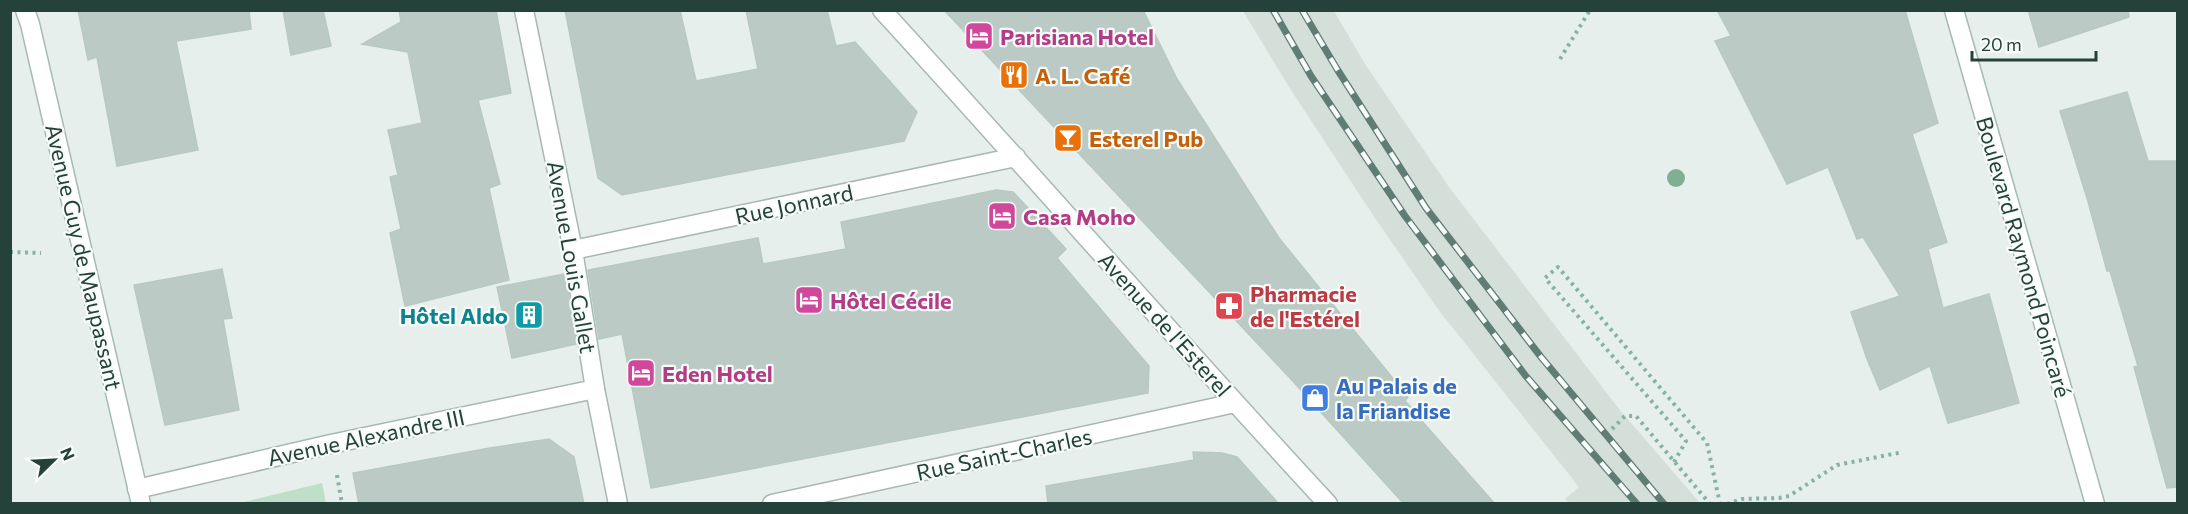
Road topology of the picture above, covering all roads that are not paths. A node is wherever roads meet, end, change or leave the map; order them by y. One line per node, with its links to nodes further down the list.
1 (25, 10): 9 (street, Avenue Guy de Maupassant)
2 (524, 10): 6 (street, Avenue Louis Gallet)
3 (882, 10): 5 (street, Avenue de l'Esterel)
4 (1954, 10): 13 (street, Boulevard Raymond Poincaré)
5 (1016, 157): 6 (street, Rue Jonnard); 8 (street, Avenue de l'Esterel)
6 (573, 250): 7 (street, Avenue Louis Gallet)
7 (595, 389): 9 (street, Avenue Alexandre III); 10 (street, Avenue Louis Gallet)
8 (1235, 404): 11 (street, Rue Saint-Charles); 12 (street, Avenue de l'Esterel)
9 (139, 496)
10 (618, 504)
11 (772, 504)
12 (1328, 504)
13 (2095, 504)

